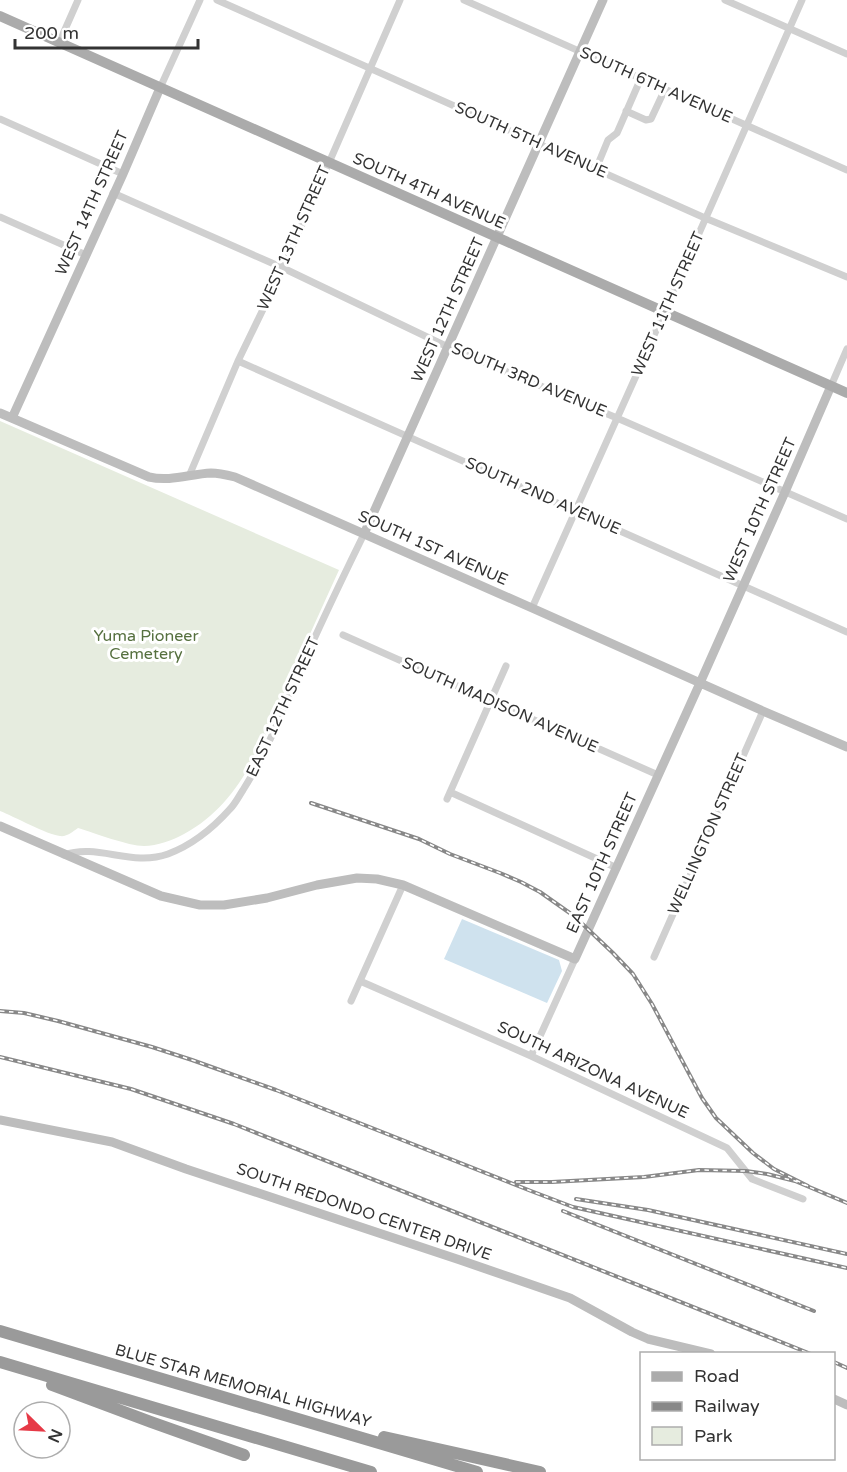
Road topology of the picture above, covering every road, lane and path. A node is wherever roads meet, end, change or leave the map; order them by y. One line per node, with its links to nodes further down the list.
1 (78, 0): 11 (street)
2 (200, 0): 16 (street, WEST 14TH STREET)
3 (217, 0): 14 (street, SOUTH 5TH AVENUE)
4 (400, 0): 14 (street, WEST 13TH STREET)
5 (464, 0): 12 (street, SOUTH 6TH AVENUE)
6 (603, 0): 12 (street, WEST 12TH STREET)
7 (724, 0): 10 (street)
8 (802, 0): 10 (street, WEST 11TH STREET)
9 (0, 16): 11 (main road, SOUTH 4TH AVENUE)
10 (789, 29): 13 (street); 20 (street, WEST 11TH STREET)
11 (59, 43): 16 (main road, SOUTH 4TH AVENUE)
12 (580, 51): 15 (street, SOUTH 6TH AVENUE); 21 (street, WEST 12TH STREET)
13 (847, 54)
14 (370, 69): 21 (street, SOUTH 5TH AVENUE); 22 (street, WEST 13TH STREET)
15 (641, 78): 17 (street, SOUTH 6TH AVENUE); 18 (street)
16 (160, 88): 22 (main road, SOUTH 4TH AVENUE); 25 (street, WEST 14TH STREET)
17 (666, 89): 18 (street); 20 (street, SOUTH 6TH AVENUE)
18 (626, 111): 23 (street)
19 (0, 119): 25 (street)
20 (747, 125): 24 (street, SOUTH 6TH AVENUE); 28 (street, WEST 11TH STREET)
21 (539, 144): 23 (street, SOUTH 5TH AVENUE); 29 (street, WEST 12TH STREET)
22 (328, 163): 29 (main road, SOUTH 4TH AVENUE); 31 (street, WEST 13TH STREET)
23 (596, 169): 28 (street, SOUTH 5TH AVENUE)
24 (847, 170)
25 (123, 174): 26 (street, WEST 14TH STREET)
26 (113, 193): 30 (street, WEST 14TH STREET); 31 (street, SOUTH 3RD AVENUE)
27 (0, 217): 30 (street)
28 (705, 218): 32 (street, SOUTH 5TH AVENUE); 33 (street, WEST 11TH STREET)
29 (497, 237): 33 (main road, SOUTH 4TH AVENUE); 34 (street, WEST 12TH STREET)
30 (86, 255): 40 (street, WEST 14TH STREET)
31 (283, 268): 34 (street, SOUTH 3RD AVENUE); 36 (street, WEST 13TH STREET)
32 (847, 277)
33 (664, 312): 37 (main road, SOUTH 4TH AVENUE); 41 (street, WEST 11TH STREET)
34 (448, 347): 41 (street, SOUTH 3RD AVENUE); 42 (street, WEST 12TH STREET)
35 (847, 349): 37 (street, WEST 10TH STREET)
36 (238, 361): 42 (street, SOUTH 2ND AVENUE); 43 (street, WEST 13TH STREET)
37 (831, 386): 38 (main road, SOUTH 4TH AVENUE); 44 (street, WEST 10TH STREET)
38 (847, 393)
39 (0, 413): 40 (street, SOUTH 1ST AVENUE)
40 (12, 418): 43 (street, SOUTH 1ST AVENUE)
41 (617, 418): 44 (street, SOUTH 3RD AVENUE); 45 (street, WEST 11TH STREET)
42 (408, 437): 45 (street, SOUTH 2ND AVENUE); 47 (street, WEST 12TH STREET)
43 (189, 476): 47 (street, SOUTH 1ST AVENUE)
44 (785, 492): 46 (street, SOUTH 3RD AVENUE); 48 (street, WEST 10TH STREET)
45 (576, 510): 48 (street, SOUTH 2ND AVENUE); 49 (street, WEST 11TH STREET)
46 (847, 519)
47 (364, 534): 49 (street, SOUTH 1ST AVENUE); 59 (street, EAST 12TH STREET)
48 (744, 585): 50 (street, SOUTH 2ND AVENUE); 53 (street, WEST 10TH STREET)
49 (532, 608): 53 (street, SOUTH 1ST AVENUE)
50 (847, 632)
51 (343, 635): 54 (street, SOUTH MADISON AVENUE)
52 (506, 666): 54 (street)
53 (700, 683): 55 (street, SOUTH 1ST AVENUE); 57 (street, EAST 10TH STREET)
54 (491, 702): 57 (street, SOUTH MADISON AVENUE); 60 (street)
55 (763, 711): 56 (street, SOUTH 1ST AVENUE); 62 (street, WELLINGTON STREET)
56 (847, 747)
57 (658, 775): 60 (street, EAST 10TH STREET)
58 (0, 826): 59 (street)
59 (64, 855): 61 (street)
60 (617, 868): 63 (street, EAST 10TH STREET)
61 (403, 885): 63 (street); 64 (street)
62 (654, 957)
63 (575, 959): 66 (street, EAST 10TH STREET)
64 (360, 981): 65 (street); 66 (street, SOUTH ARIZONA AVENUE)
65 (351, 1001)
66 (531, 1056): 68 (street, SOUTH ARIZONA AVENUE)
67 (0, 1120): 70 (street, SOUTH REDONDO CENTER DRIVE)
68 (803, 1199)
69 (0, 1331): 73 (highway, BLUE STAR MEMORIAL HIGHWAY)
70 (706, 1352)
71 (0, 1362): 72 (highway)
72 (14, 1366): 74 (highway); 75 (highway)
73 (275, 1412): 76 (highway, BLUE STAR MEMORIAL HIGHWAY); 77 (highway)
74 (244, 1455)
75 (371, 1472)
76 (477, 1472)
77 (540, 1472)

